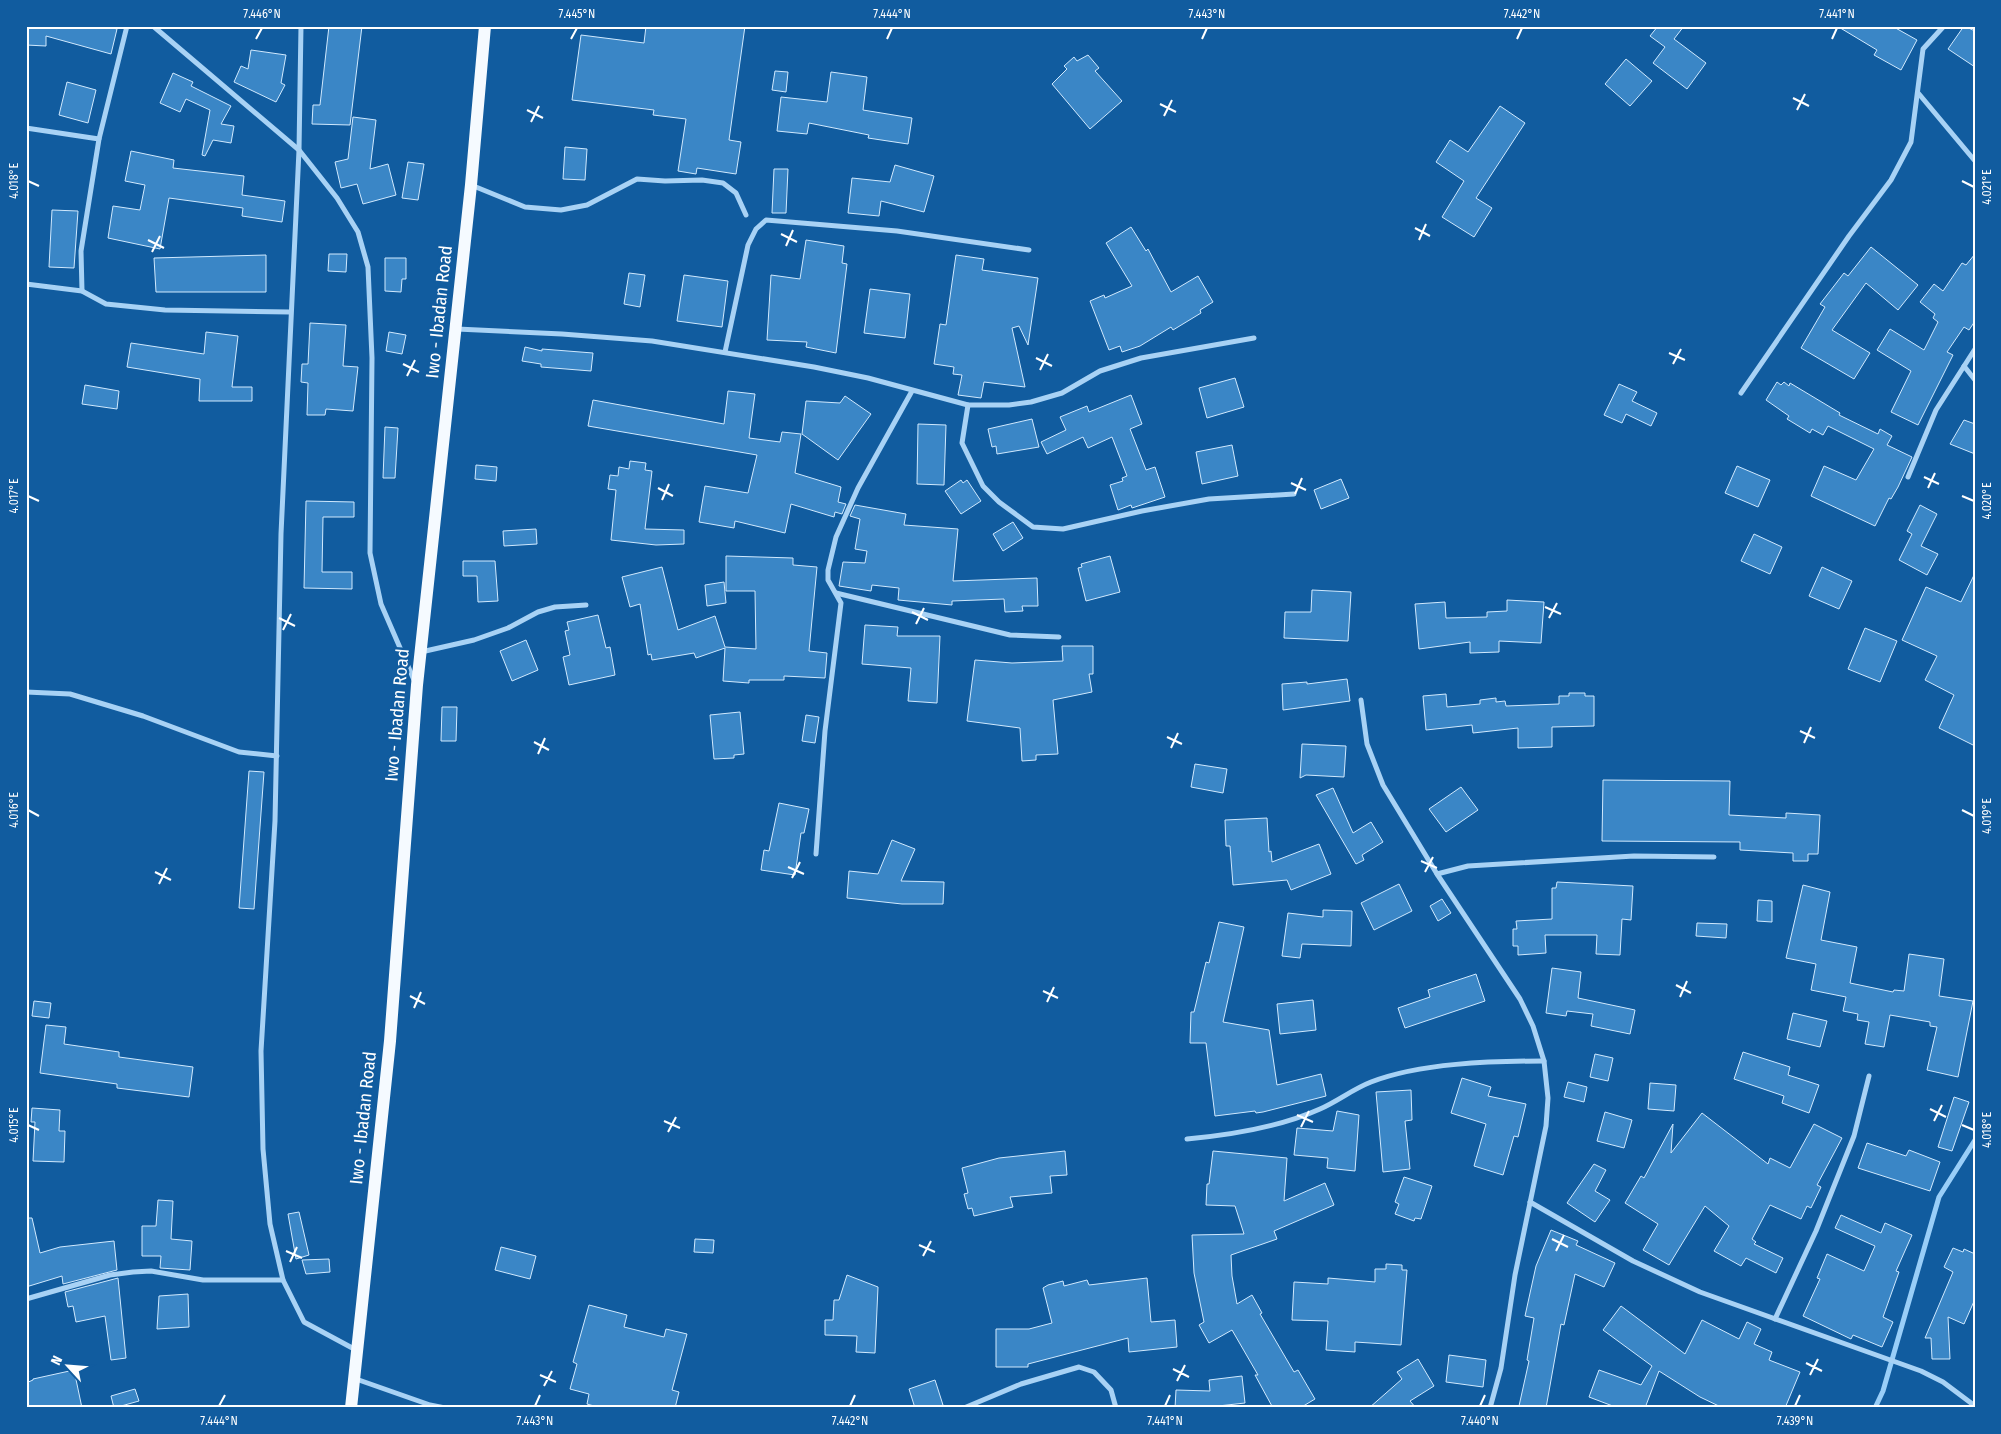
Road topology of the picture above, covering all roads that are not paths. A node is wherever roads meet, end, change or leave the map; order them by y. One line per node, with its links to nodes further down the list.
1 (127, 26): 8 (street)
2 (153, 26): 9 (street)
3 (302, 26): 9 (street)
4 (486, 26): 11 (main road, Iwo - Ibadan Road)
5 (1944, 26): 6 (street)
6 (1918, 94): 10 (street); 24 (street)
7 (26, 128): 8 (street)
8 (99, 139): 15 (street)
9 (299, 150): 16 (street); 32 (street)
10 (1975, 161)
11 (471, 185): 12 (street); 17 (main road, Iwo - Ibadan Road)
12 (746, 215)
13 (1029, 250): 20 (street)
14 (26, 284): 15 (street)
15 (82, 291): 16 (street)
16 (290, 312): 35 (street)
17 (454, 329): 20 (street); 31 (main road, Iwo - Ibadan Road)
18 (1254, 338): 25 (street)
19 (1975, 349): 21 (street)
20 (725, 352): 23 (street)
21 (1964, 366): 22 (street); 26 (street)
22 (1975, 380)
23 (912, 391): 25 (street); 28 (street)
24 (1741, 392)
25 (968, 405): 27 (street)
26 (1908, 477)
27 (1294, 494)
28 (836, 593): 30 (street); 36 (street)
29 (586, 605): 31 (street)
30 (1059, 637)
31 (420, 652): 32 (main road, Iwo - Ibadan Road)
32 (417, 685): 46 (main road, Iwo - Ibadan Road)
33 (26, 692): 35 (street)
34 (1361, 700): 38 (street)
35 (277, 756): 43 (street)
36 (816, 854)
37 (1714, 857): 38 (street)
38 (1437, 874): 39 (street)
39 (1544, 1061): 41 (street); 42 (street)
40 (1869, 1076): 45 (street)
41 (1187, 1139)
42 (1530, 1202): 45 (street); 53 (street)
43 (283, 1280): 44 (street); 46 (street)
44 (26, 1299)
45 (1775, 1319): 48 (street)
46 (356, 1350): 47 (main road, Iwo - Ibadan Road)
47 (355, 1378): 49 (main road, Iwo - Ibadan Road); 50 (street)
48 (1975, 1406)
49 (351, 1408)
50 (445, 1408)
51 (964, 1408): 52 (street)
52 (1116, 1408)
53 (1490, 1408)

